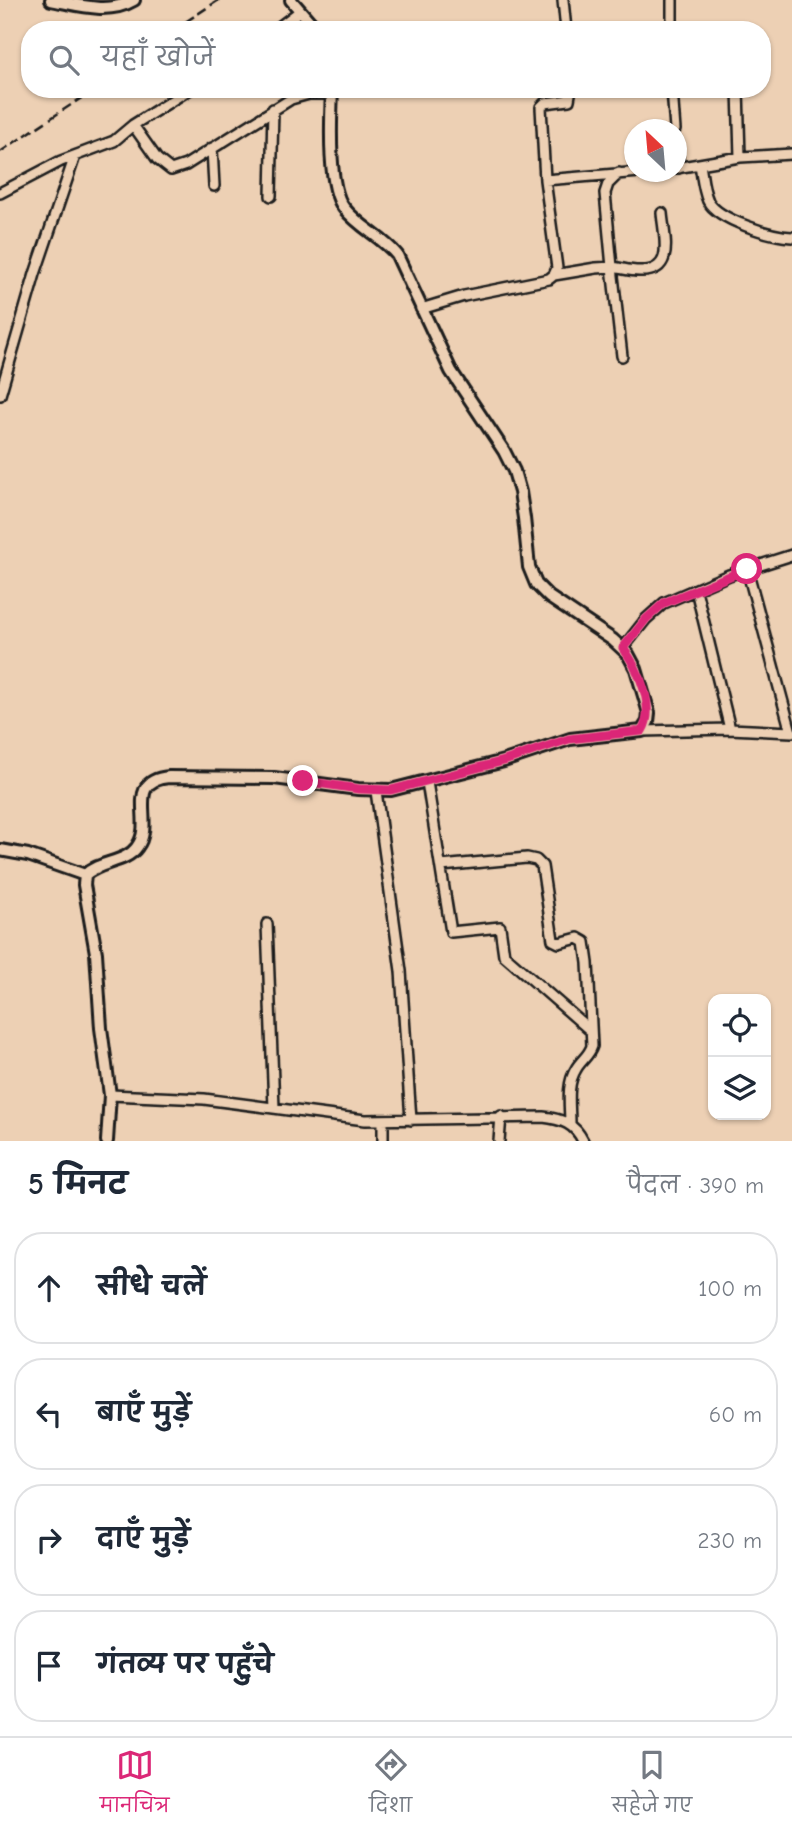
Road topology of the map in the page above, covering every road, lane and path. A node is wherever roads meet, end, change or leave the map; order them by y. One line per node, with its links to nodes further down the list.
1 (51, 0): 2 (street)
2 (134, 0)
3 (291, 0): 6 (street)
4 (563, 0): 9 (street)
5 (672, 0): 10 (street)
6 (300, 12): 7 (street); 8 (street)
7 (288, 21)
8 (308, 21)
9 (564, 21)
10 (672, 21)
11 (176, 98): 19 (street)
12 (295, 98): 17 (street)
13 (332, 98): 36 (street)
14 (570, 98): 28 (street)
15 (673, 98): 18 (street)
16 (738, 98): 23 (street)
17 (273, 110): 20 (street); 31 (street)
18 (674, 119)
19 (133, 125): 20 (street); 22 (street)
20 (212, 148): 29 (street)
21 (792, 154): 23 (street)
22 (75, 156): 30 (street); 38 (street)
23 (740, 156): 24 (street)
24 (700, 163): 25 (street); 33 (street)
25 (687, 166)
26 (619, 173): 27 (street); 28 (street); 34 (street)
27 (624, 173)
28 (545, 180): 35 (street)
29 (214, 186)
30 (0, 193)
31 (271, 196)
32 (662, 213): 34 (street)
33 (792, 237)
34 (612, 267): 35 (street); 37 (street)
35 (554, 275): 36 (street)
36 (421, 310): 42 (street)
37 (622, 356)
38 (0, 395)
39 (792, 555): 40 (street)
40 (747, 569): 41 (street); 45 (street)
41 (695, 590): 42 (street); 43 (street)
42 (623, 648): 44 (street)
43 (730, 729): 44 (street); 45 (street)
44 (642, 731): 46 (street)
45 (791, 732)
46 (427, 782): 47 (street); 49 (street)
47 (376, 791): 50 (street); 56 (street)
48 (0, 849): 50 (street)
49 (441, 866): 52 (street); 52 (street)
50 (85, 875): 53 (street)
51 (267, 925): 54 (street)
52 (591, 1031): 58 (street)
53 (110, 1095): 54 (street); 59 (street)
54 (274, 1108): 57 (street)
55 (501, 1116): 56 (street); 58 (street); 61 (street)
56 (411, 1120): 57 (street)
57 (383, 1121): 60 (street)
58 (570, 1124): 62 (street)
59 (107, 1141)
60 (383, 1141)
61 (499, 1141)
62 (583, 1141)

